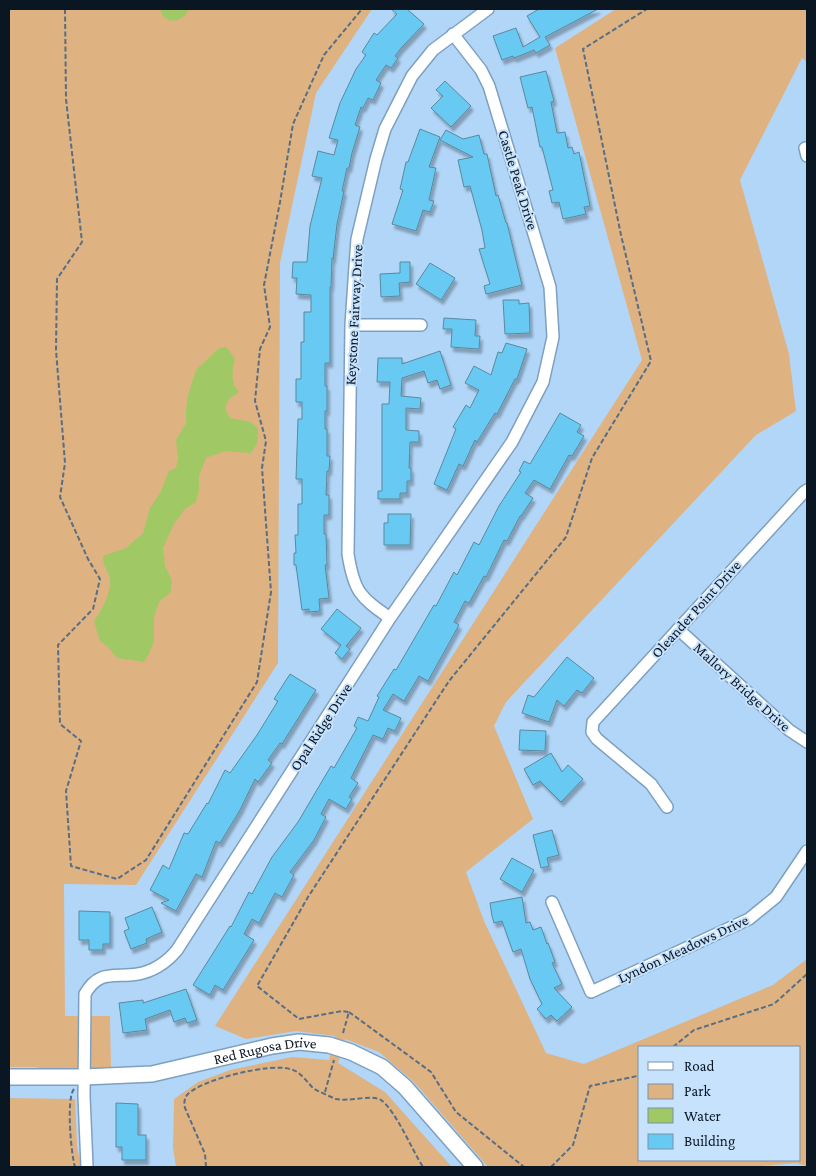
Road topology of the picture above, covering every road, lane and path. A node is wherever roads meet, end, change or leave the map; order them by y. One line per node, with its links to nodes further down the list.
1 (65, 9): 2 (path)
2 (362, 9)
3 (488, 9): 5 (street, Keystone Fairway Drive)
4 (647, 9): 17 (path)
5 (453, 34): 6 (street, Keystone Fairway Drive); 8 (street, Castle Peak Drive)
6 (351, 325): 7 (street); 10 (street, Keystone Fairway Drive)
7 (421, 325)
8 (553, 337): 10 (street, Opal Ridge Drive)
9 (807, 490): 11 (street, Oleander Point Drive)
10 (390, 618): 23 (street, Opal Ridge Drive)
11 (678, 630): 12 (street, Mallory Bridge Drive); 13 (street, Oleander Point Drive)
12 (807, 742)
13 (667, 807)
14 (807, 851): 15 (street, Lyndon Meadows Drive)
15 (552, 902)
16 (807, 974): 19 (path)
17 (349, 1012): 18 (path); 30 (path)
18 (343, 1034)
19 (674, 1046)
20 (334, 1060): 24 (path)
21 (638, 1075): 31 (path)
22 (9, 1077): 23 (street, Red Rugosa Drive)
23 (81, 1087): 25 (path); 26 (street); 29 (street, Red Rugosa Drive)
24 (325, 1092): 27 (path); 28 (path)
25 (75, 1167)
26 (87, 1167)
27 (206, 1167)
28 (423, 1167)
29 (475, 1167)
30 (524, 1167)
31 (551, 1167)

